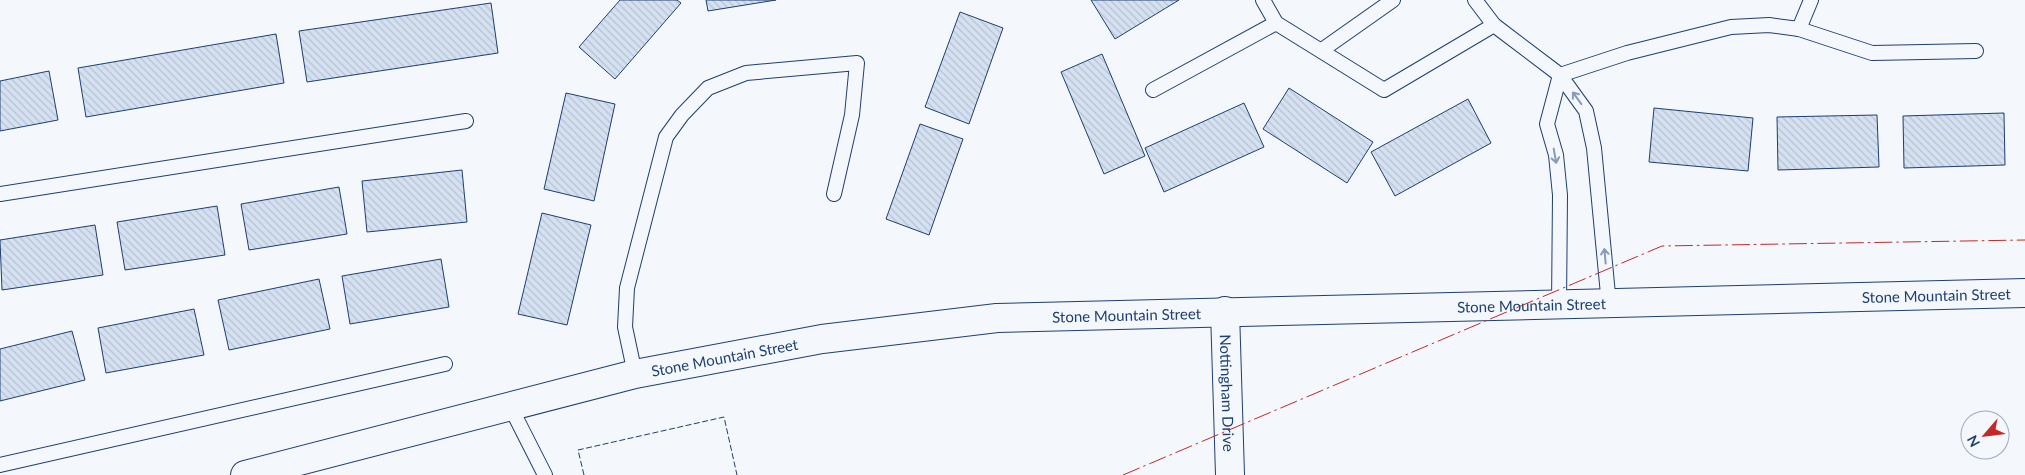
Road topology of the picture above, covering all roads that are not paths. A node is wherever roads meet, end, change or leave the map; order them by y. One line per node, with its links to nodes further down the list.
1 (1262, 0): 5 (lane)
2 (1393, 0): 8 (lane)
3 (1475, 0): 6 (lane)
4 (1811, 0): 7 (lane)
5 (1276, 23): 8 (lane); 11 (lane)
6 (1494, 25): 8 (lane); 10 (lane)
7 (1799, 29): 9 (lane); 10 (lane)
8 (1322, 50)
9 (1976, 51)
10 (1560, 75): 16 (lane, one-way to 10); 17 (lane, one-way to 17)
11 (1153, 90)
12 (466, 121): 13 (lane)
13 (0, 194)
14 (834, 194): 20 (lane)
15 (2025, 293): 16 (main road, Stone Mountain Street)
16 (1609, 305): 17 (main road, Stone Mountain Street)
17 (1559, 306): 18 (main road, Stone Mountain Street)
18 (1225, 311): 20 (main road, Stone Mountain Street); 25 (main road, Nottingham Drive)
19 (445, 364): 22 (lane)
20 (635, 374): 21 (main road, Stone Mountain Street)
21 (511, 408): 23 (main road, Stone Mountain Street); 24 (lane)
22 (0, 465)
23 (245, 475)
24 (545, 475)
25 (1230, 475)

